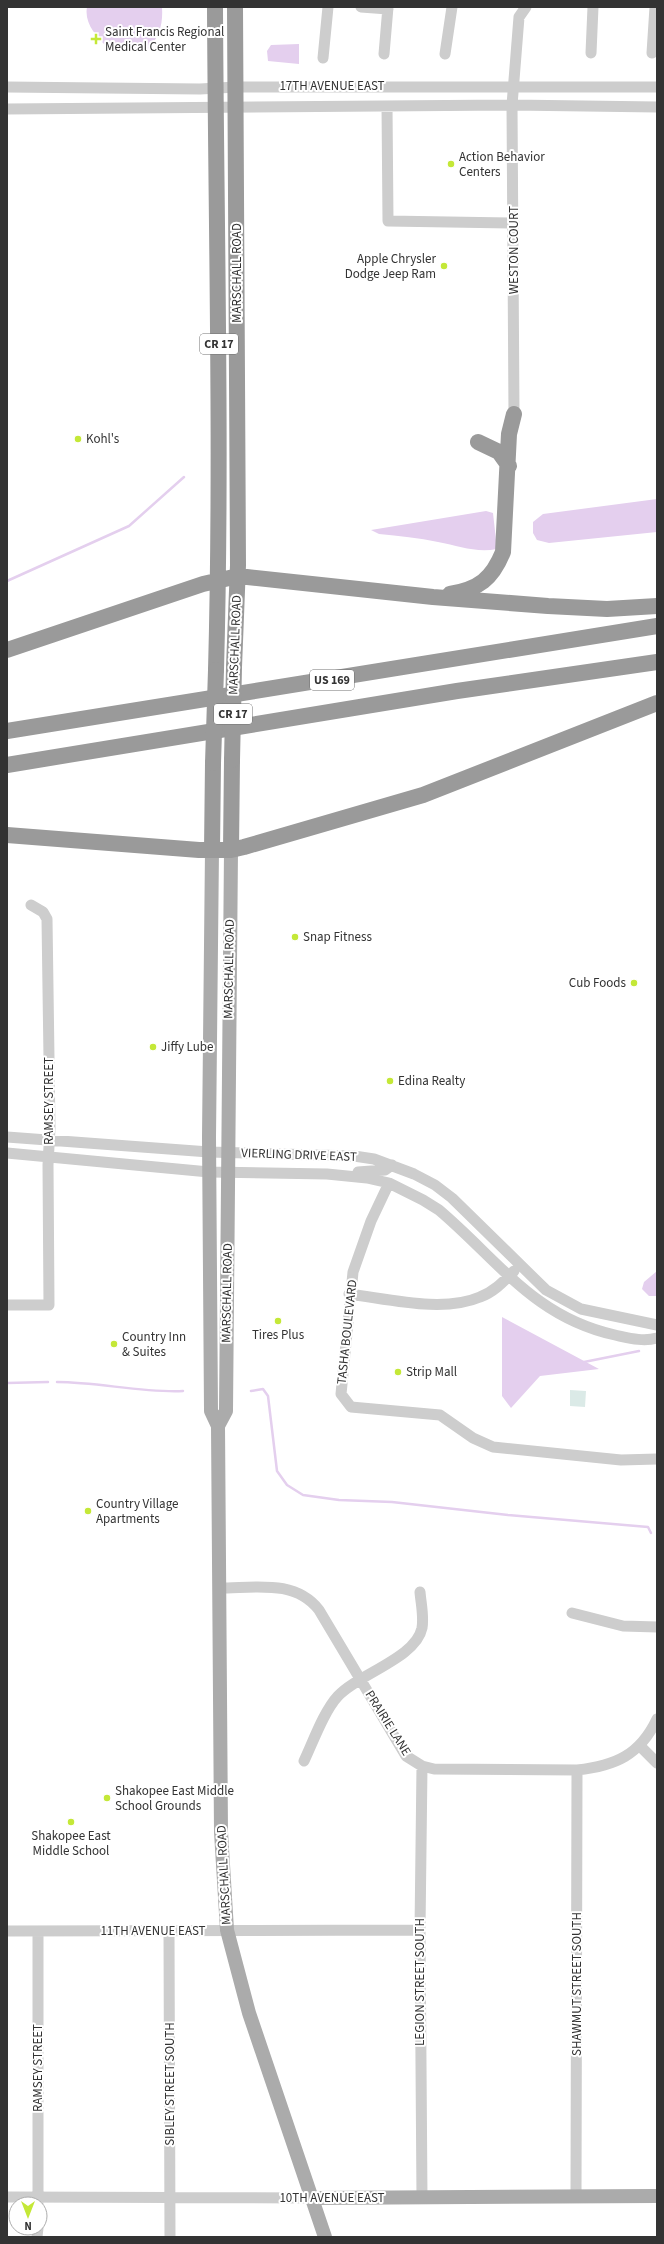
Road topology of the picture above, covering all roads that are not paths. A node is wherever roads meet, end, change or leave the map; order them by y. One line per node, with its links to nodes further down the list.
1 (215, 7): 19 (highway, MARSCHALL ROAD / CR 17)
2 (235, 7): 17 (highway, MARSCHALL ROAD / CR 17)
3 (328, 7): 14 (street)
4 (361, 7): 9 (street)
5 (452, 7): 13 (street)
6 (526, 7): 15 (street, WESTON COURT)
7 (593, 7): 10 (street)
8 (655, 7): 11 (street)
9 (388, 8): 12 (street)
10 (591, 53)
11 (652, 53)
12 (384, 54)
13 (445, 54)
14 (322, 58)
15 (513, 86): 17 (street, 17TH AVENUE EAST); 18 (street, 17TH AVENUE EAST); 20 (street, WESTON COURT)
16 (7, 87): 19 (street, 17TH AVENUE EAST)
17 (236, 87): 19 (street, 17TH AVENUE EAST); 24 (highway, MARSCHALL ROAD / CR 17)
18 (657, 87)
19 (216, 88): 23 (highway, MARSCHALL ROAD / CR 17)
20 (512, 105): 21 (street, 17TH AVENUE EAST); 22 (street, 17TH AVENUE EAST); 26 (street, WESTON COURT)
21 (387, 106): 24 (street, 17TH AVENUE EAST); 26 (street)
22 (657, 107)
23 (216, 108): 24 (street, 17TH AVENUE EAST); 25 (street, 17TH AVENUE EAST); 31 (highway, MARSCHALL ROAD / CR 17)
24 (236, 108): 30 (highway, MARSCHALL ROAD / CR 17)
25 (7, 109)
26 (514, 222): 27 (street, WESTON COURT)
27 (514, 414): 29 (highway)
28 (478, 442): 29 (highway)
29 (508, 466): 32 (highway)
30 (238, 576): 31 (highway); 32 (highway); 42 (highway, MARSCHALL ROAD / CR 17, bridge)
31 (219, 581): 35 (highway); 41 (highway, MARSCHALL ROAD / CR 17, bridge)
32 (433, 597): 33 (highway)
33 (657, 606)
34 (657, 626): 38 (highway, US 169)
35 (7, 650)
36 (657, 662): 39 (highway, US 169)
37 (657, 703): 42 (highway)
38 (7, 731)
39 (7, 765)
40 (7, 835): 41 (highway)
41 (212, 850): 42 (highway); 46 (main road, MARSCHALL ROAD / CR 17)
42 (231, 850): 48 (main road, MARSCHALL ROAD / CR 17)
43 (31, 905): 45 (street, RAMSEY STREET)
44 (7, 1137): 45 (street, VIERLING DRIVE EAST)
45 (50, 1140): 46 (street, VIERLING DRIVE EAST); 49 (street, RAMSEY STREET)
46 (209, 1152): 48 (street, VIERLING DRIVE EAST); 51 (main road, MARSCHALL ROAD / CR 17)
47 (7, 1153): 49 (street, VIERLING DRIVE EAST)
48 (227, 1153): 50 (street, VIERLING DRIVE EAST); 52 (main road, MARSCHALL ROAD / CR 17)
49 (49, 1156): 51 (street, VIERLING DRIVE EAST); 58 (street, RAMSEY STREET)
50 (392, 1165): 53 (street); 55 (street, VIERLING DRIVE EAST)
51 (209, 1172): 52 (street, VIERLING DRIVE EAST); 61 (main road, MARSCHALL ROAD / CR 17)
52 (228, 1172): 53 (street, VIERLING DRIVE EAST); 61 (main road, MARSCHALL ROAD / CR 17)
53 (342, 1174): 54 (street, VIERLING DRIVE EAST)
54 (388, 1183): 56 (street, VIERLING DRIVE EAST); 57 (street, TASHA BOULEVARD)
55 (520, 1265): 56 (street); 59 (street, VIERLING DRIVE EAST)
56 (510, 1276): 57 (street); 60 (street, VIERLING DRIVE EAST)
57 (350, 1294): 62 (street, TASHA BOULEVARD)
58 (7, 1305)
59 (657, 1325)
60 (657, 1338)
61 (218, 1426): 63 (main road, MARSCHALL ROAD / CR 17)
62 (657, 1459)
63 (219, 1588): 67 (street, PRAIRIE LANE); 75 (main road, MARSCHALL ROAD / CR 17)
64 (420, 1592): 67 (street)
65 (572, 1613): 66 (street)
66 (657, 1627)
67 (360, 1679): 70 (street); 72 (street, PRAIRIE LANE)
68 (657, 1719): 69 (street, PRAIRIE LANE)
69 (640, 1746): 71 (street); 73 (street, PRAIRIE LANE)
70 (304, 1761)
71 (657, 1762)
72 (422, 1766): 73 (street, PRAIRIE LANE); 76 (street, LEGION STREET SOUTH)
73 (577, 1770): 82 (street, SHAWMUT STREET SOUTH)
74 (169, 1930): 75 (street, 11TH AVENUE EAST); 78 (street, 11TH AVENUE EAST); 81 (street, SIBLEY STREET SOUTH)
75 (227, 1930): 76 (street, 11TH AVENUE EAST); 83 (main road, MARSCHALL ROAD / CR 17)
76 (420, 1930): 84 (street, LEGION STREET SOUTH)
77 (7, 1931): 78 (street, 11TH AVENUE EAST)
78 (38, 1931): 79 (street, RAMSEY STREET)
79 (38, 2196)
80 (657, 2196): 82 (main road, 10TH AVENUE EAST)
81 (170, 2197): 83 (street, 10TH AVENUE EAST); 85 (street, 10TH AVENUE EAST); 86 (street, SIBLEY STREET SOUTH)
82 (576, 2197): 84 (main road, 10TH AVENUE EAST)
83 (312, 2198): 84 (main road, 10TH AVENUE EAST); 87 (main road, MARSCHALL ROAD / CR 17)
84 (422, 2198)
85 (48, 2200)
86 (170, 2237)
87 (325, 2237)

